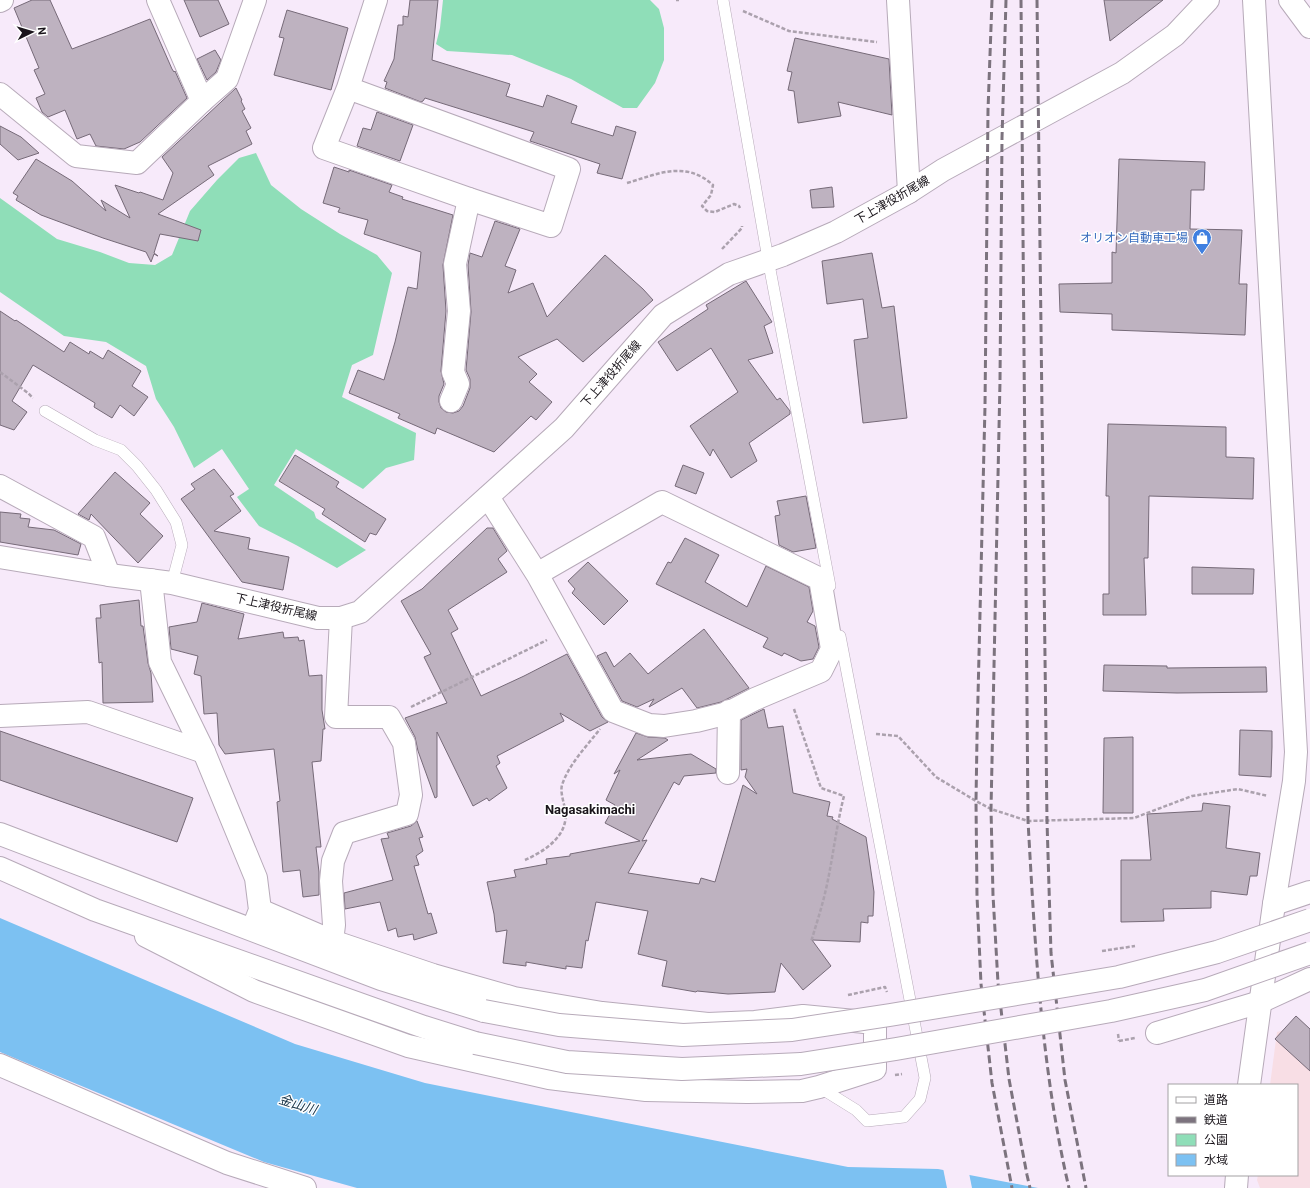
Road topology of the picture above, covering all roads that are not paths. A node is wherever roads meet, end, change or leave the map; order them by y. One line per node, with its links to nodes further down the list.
1 (158, 0): 12 (street)
2 (255, 0): 12 (street)
3 (376, 0): 10 (street)
4 (898, 0): 13 (street)
5 (1208, 0): 13 (street, 下上津役折尾線)
6 (1254, 0): 29 (street)
7 (1290, 0): 9 (street)
8 (724, 1): 15 (lane)
9 (1310, 27)
10 (348, 88): 14 (street); 14 (street)
11 (0, 94): 12 (street)
12 (202, 101)
13 (909, 192): 15 (street, 下上津役折尾線)
14 (469, 199): 16 (street)
15 (768, 260): 19 (street, 下上津役折尾線); 45 (lane)
16 (452, 401)
17 (45, 411): 23 (lane)
18 (0, 486): 22 (street)
19 (488, 497): 21 (street); 24 (street, 下上津役折尾線)
20 (0, 557): 22 (street, 下上津役折尾線)
21 (538, 574): 25 (street); 25 (street)
22 (109, 575): 23 (street, 下上津役折尾線)
23 (161, 582): 24 (street, 下上津役折尾線); 27 (street)
24 (342, 618): 38 (street)
25 (729, 711): 28 (street)
26 (0, 716): 27 (street)
27 (204, 752): 35 (street)
28 (728, 773)
29 (1302, 781): 33 (street)
30 (0, 834): 37 (street)
31 (0, 868): 34 (street)
32 (1310, 892): 33 (street)
33 (1274, 904): 41 (street)
34 (95, 910): 39 (street, bridge); 45 (street)
35 (260, 910): 37 (street); 38 (street)
36 (1310, 920): 37 (street, bridge)
37 (253, 930)
38 (332, 941): 45 (street)
39 (1310, 953)
40 (1306, 988): 41 (street)
41 (1260, 1002): 42 (street); 44 (street)
42 (1157, 1033)
43 (0, 1065): 47 (street)
44 (1249, 1084)
45 (819, 1087)
46 (1238, 1176): 48 (street)
47 (306, 1188)
48 (1236, 1188)

